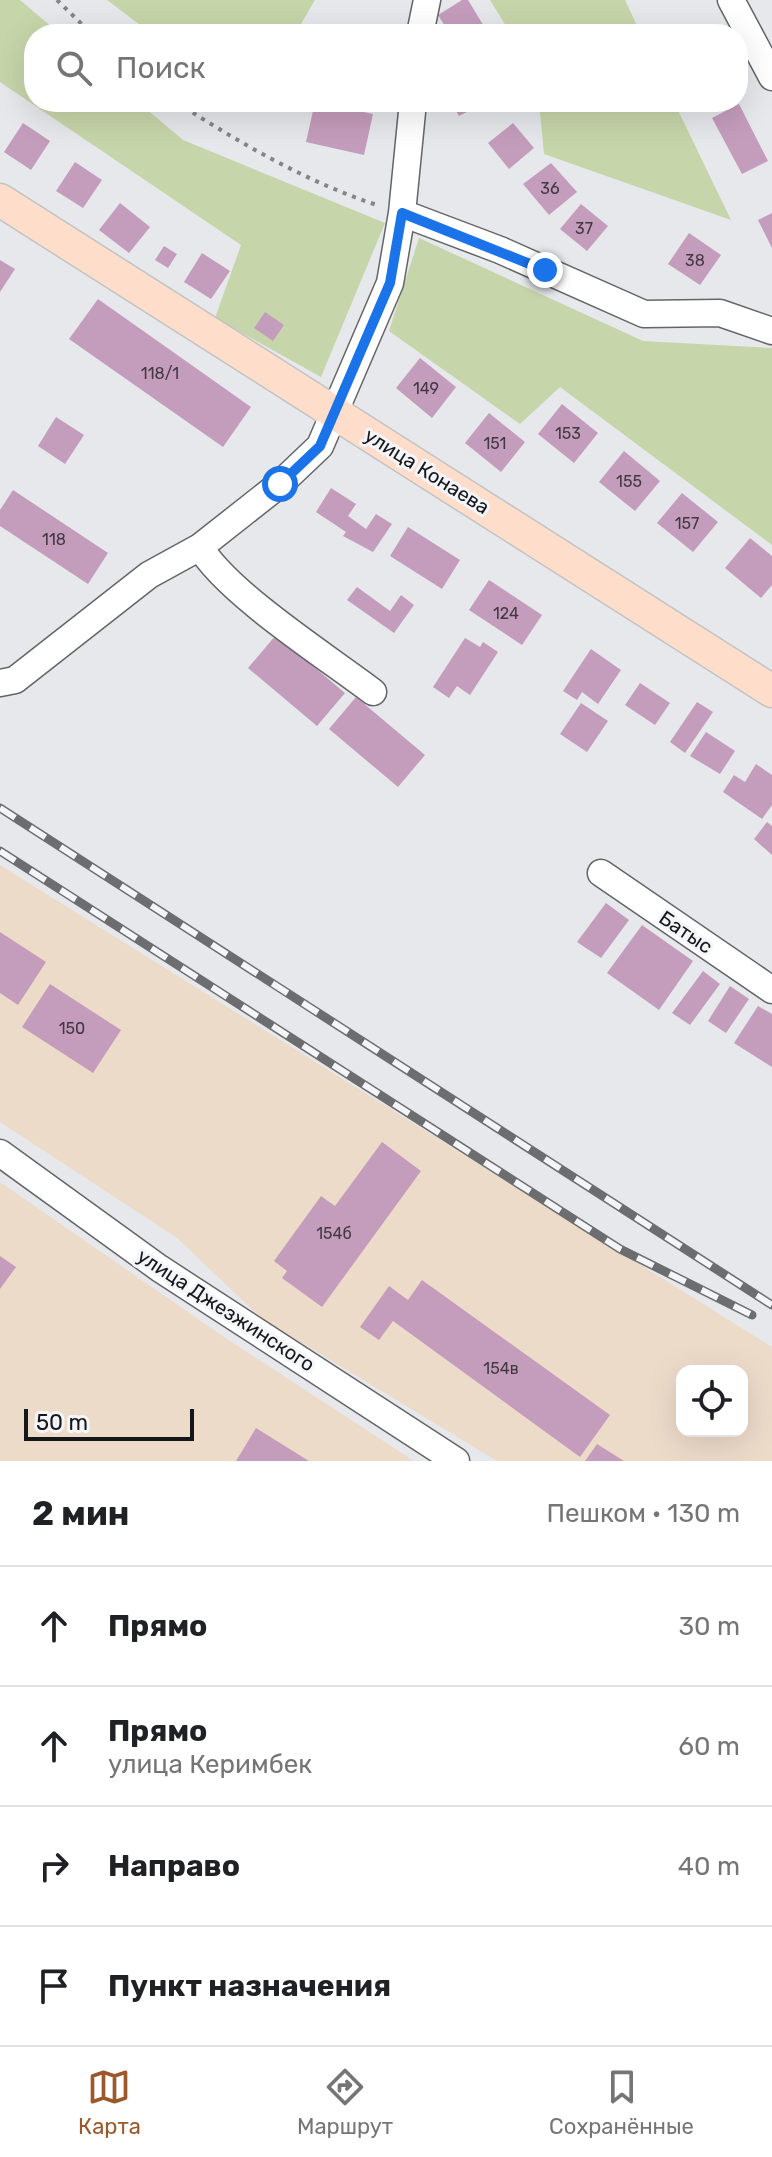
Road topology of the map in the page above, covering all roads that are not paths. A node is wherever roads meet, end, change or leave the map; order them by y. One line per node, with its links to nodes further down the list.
1 (427, 0): 3 (street)
2 (731, 0): 4 (street)
3 (422, 24)
4 (744, 24)
5 (748, 32): 6 (street)
6 (772, 77)
7 (412, 112): 9 (street)
8 (0, 200): 11 (main road, улица Конаева)
9 (402, 213): 10 (street); 11 (street)
10 (772, 331)
11 (333, 412): 12 (street); 14 (main road, улица Конаева)
12 (200, 547): 13 (street); 15 (street)
13 (0, 683)
14 (772, 691)
15 (373, 692)
16 (601, 873): 17 (street, Батыс)
17 (772, 990)
18 (0, 1153): 19 (street, улица Джезжинского)
19 (456, 1461)

